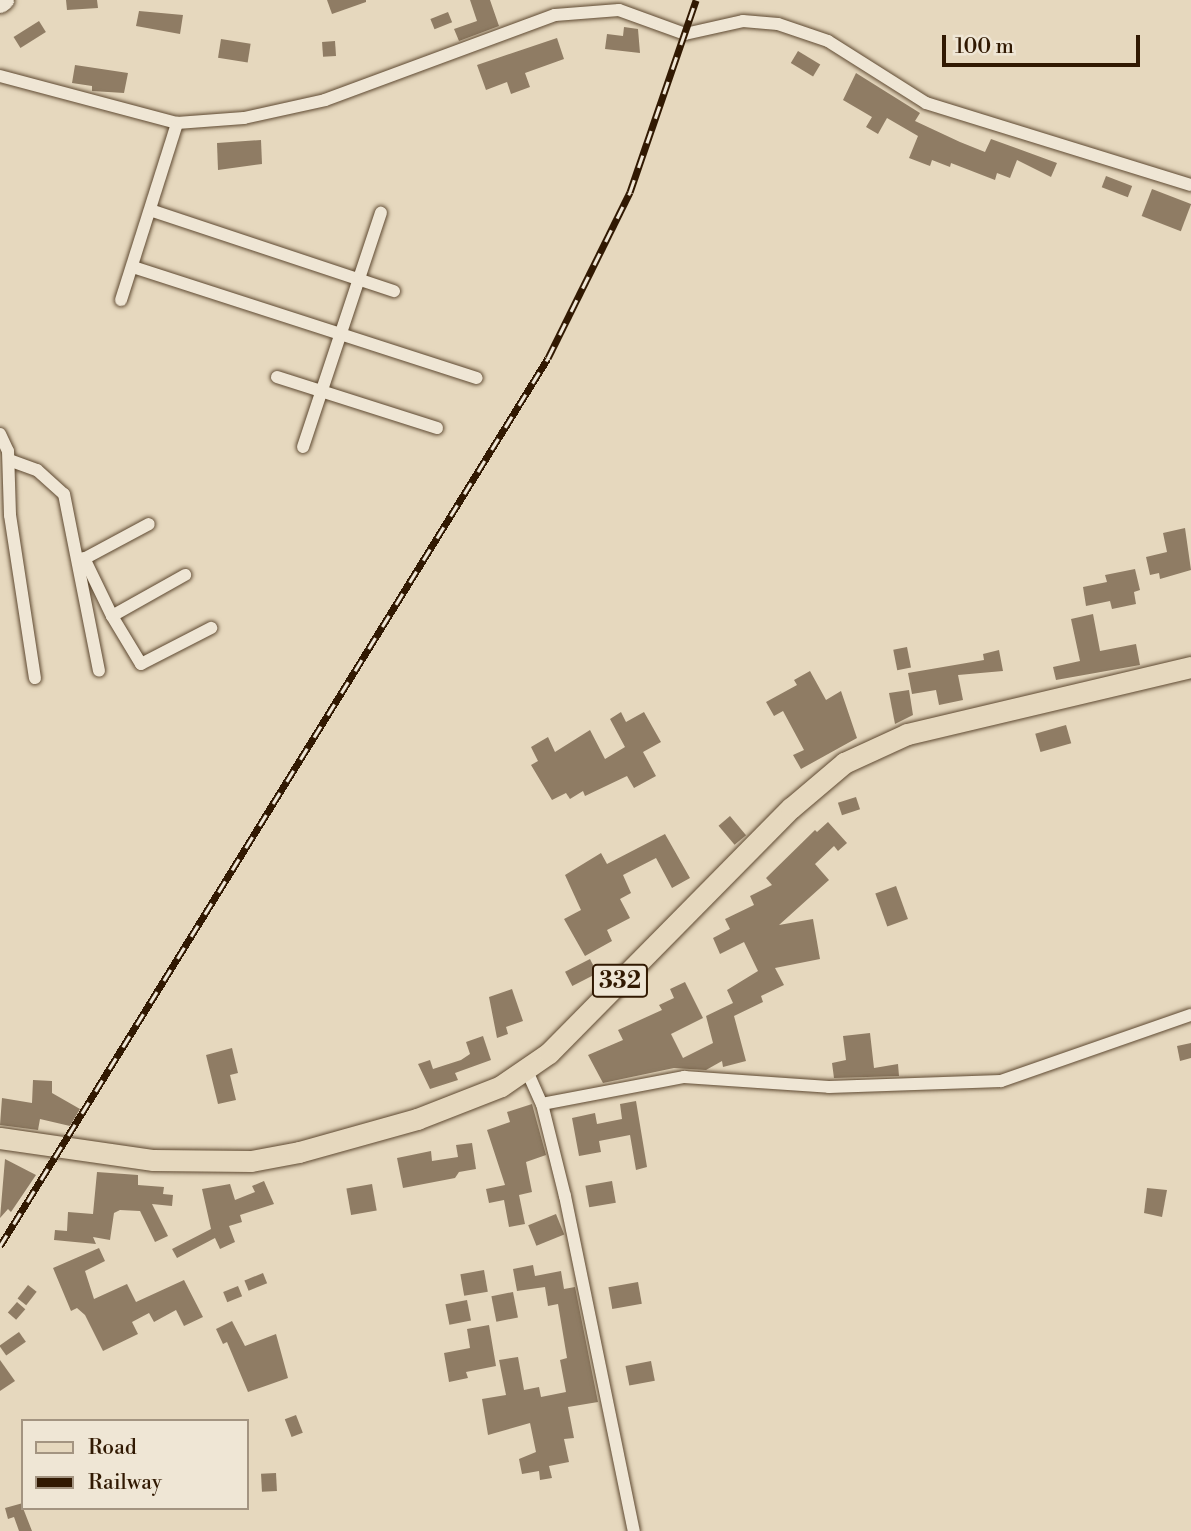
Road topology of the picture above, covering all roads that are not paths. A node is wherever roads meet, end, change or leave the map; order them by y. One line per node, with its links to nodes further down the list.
1 (0, 76): 2 (street)
2 (177, 123): 3 (street); 4 (street)
3 (1191, 185)
4 (153, 211): 6 (street); 7 (street)
5 (381, 213): 7 (street)
6 (133, 267): 9 (street); 10 (street)
7 (359, 280): 8 (street); 10 (street)
8 (394, 291)
9 (121, 300)
10 (341, 335): 12 (street); 13 (street)
11 (277, 377): 13 (street)
12 (476, 378)
13 (322, 392): 14 (street); 16 (street)
14 (437, 428)
15 (0, 434): 17 (street)
16 (303, 447)
17 (9, 460): 19 (street); 25 (street)
18 (149, 524): 19 (street)
19 (82, 559): 21 (street); 24 (street)
20 (185, 575): 21 (street)
21 (112, 616): 22 (street)
22 (211, 628)
23 (1191, 667): 27 (main road, 332)
24 (99, 671)
25 (35, 678)
26 (1191, 1016): 28 (street)
27 (527, 1071): 28 (street); 29 (main road, 332)
28 (542, 1104): 30 (street)
29 (0, 1138)
30 (634, 1531)

